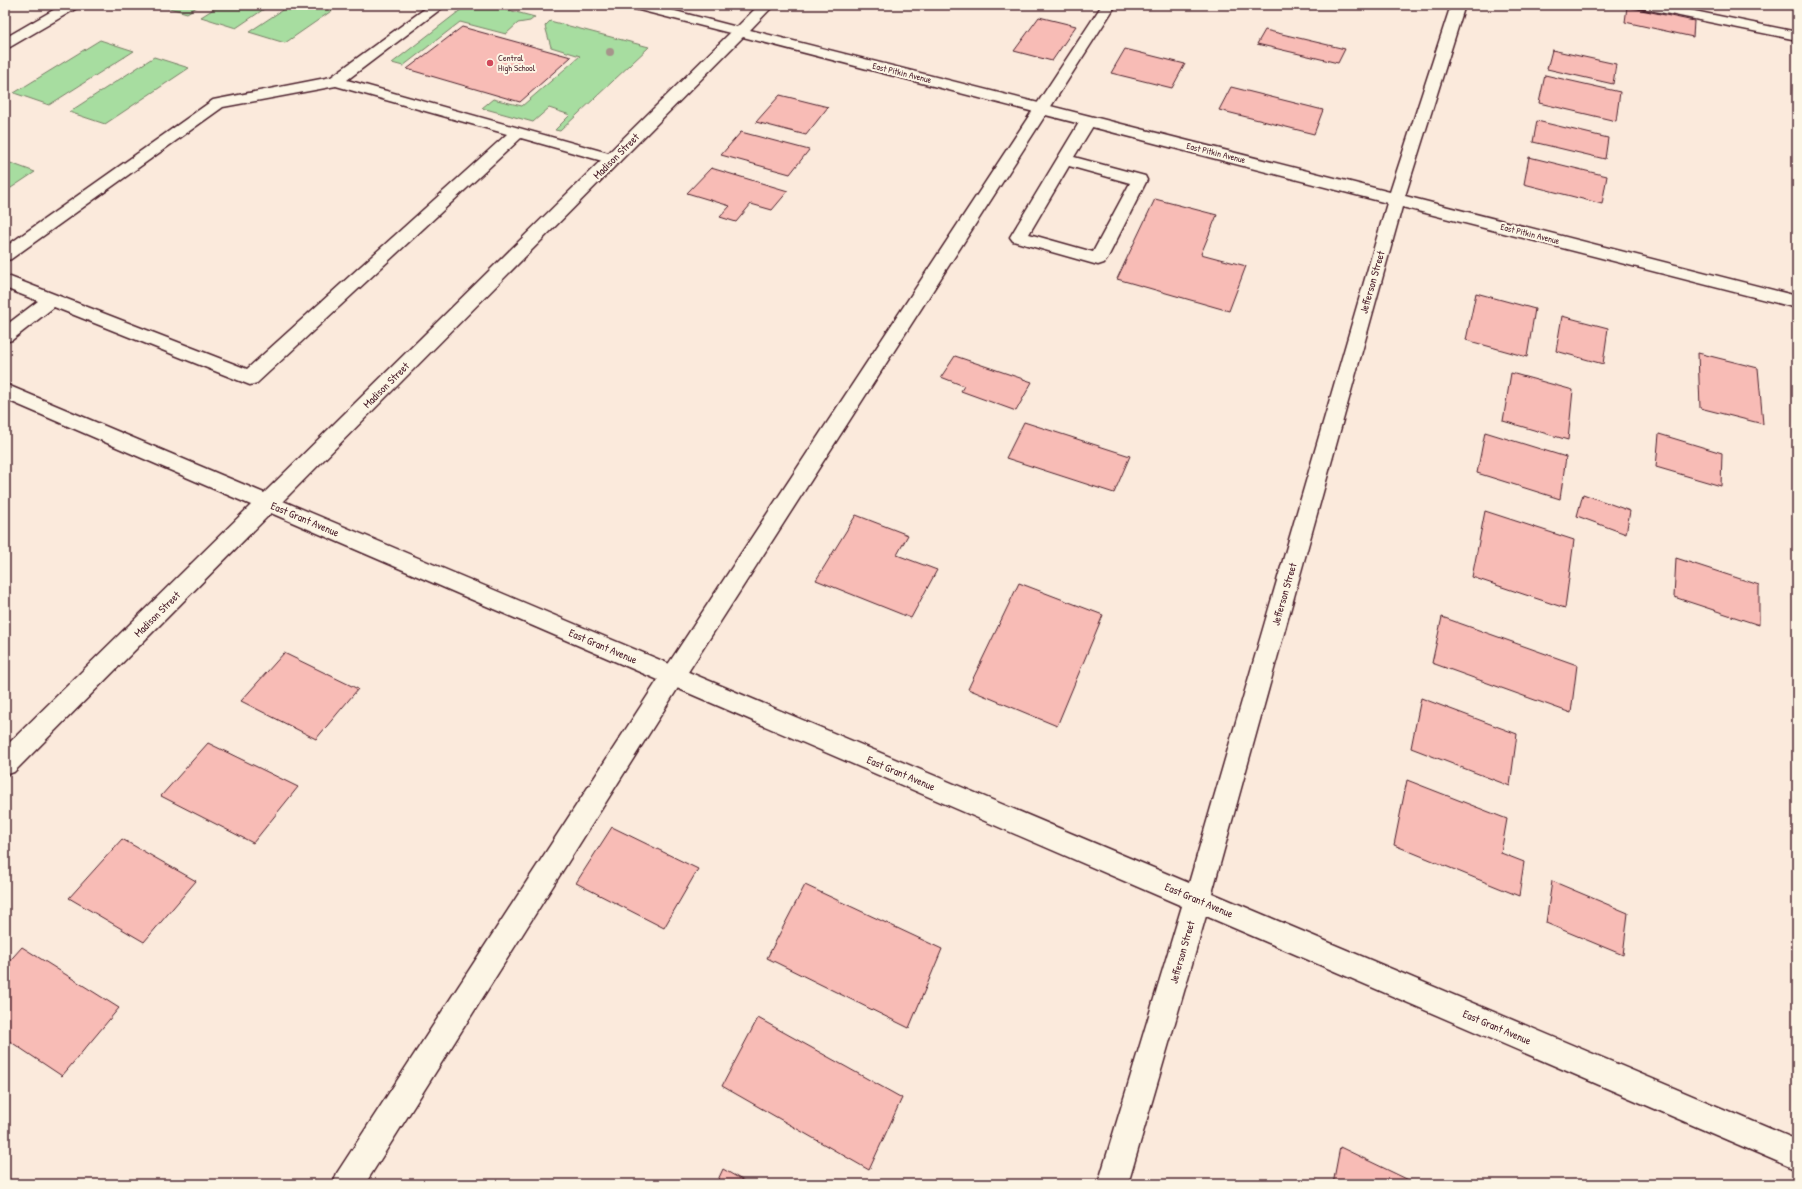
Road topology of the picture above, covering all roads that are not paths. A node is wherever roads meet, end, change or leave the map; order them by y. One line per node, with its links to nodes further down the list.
1 (72, 5): 10 (street)
2 (439, 5): 11 (street)
3 (636, 5): 8 (street, East Pitkin Avenue)
4 (767, 5): 8 (street, Madison Street)
5 (1109, 5): 12 (street)
6 (1458, 5): 17 (street, Jefferson Street)
7 (1646, 5): 9 (street)
8 (741, 32): 12 (street, East Pitkin Avenue); 15 (street, Madison Street)
9 (1797, 36)
10 (5, 44)
11 (336, 81): 14 (street); 18 (street)
12 (1042, 109): 13 (street, East Pitkin Avenue); 25 (street)
13 (1088, 121): 16 (street); 17 (street, East Pitkin Avenue)
14 (519, 132): 15 (street); 20 (street)
15 (613, 159): 24 (street, Madison Street)
16 (1065, 160): 16 (street)
17 (1396, 200): 21 (street, East Pitkin Avenue); 27 (street, Jefferson Street)
18 (5, 255)
19 (5, 281): 20 (street)
20 (52, 300): 22 (street)
21 (1797, 302)
22 (5, 335)
23 (5, 391): 24 (street, East Grant Avenue)
24 (268, 503): 25 (street, East Grant Avenue); 26 (street, Madison Street)
25 (674, 676): 27 (street, East Grant Avenue); 29 (street)
26 (5, 764)
27 (1197, 900): 28 (street, East Grant Avenue); 30 (street, Jefferson Street)
28 (1797, 1155)
29 (348, 1184)
30 (1113, 1184)

